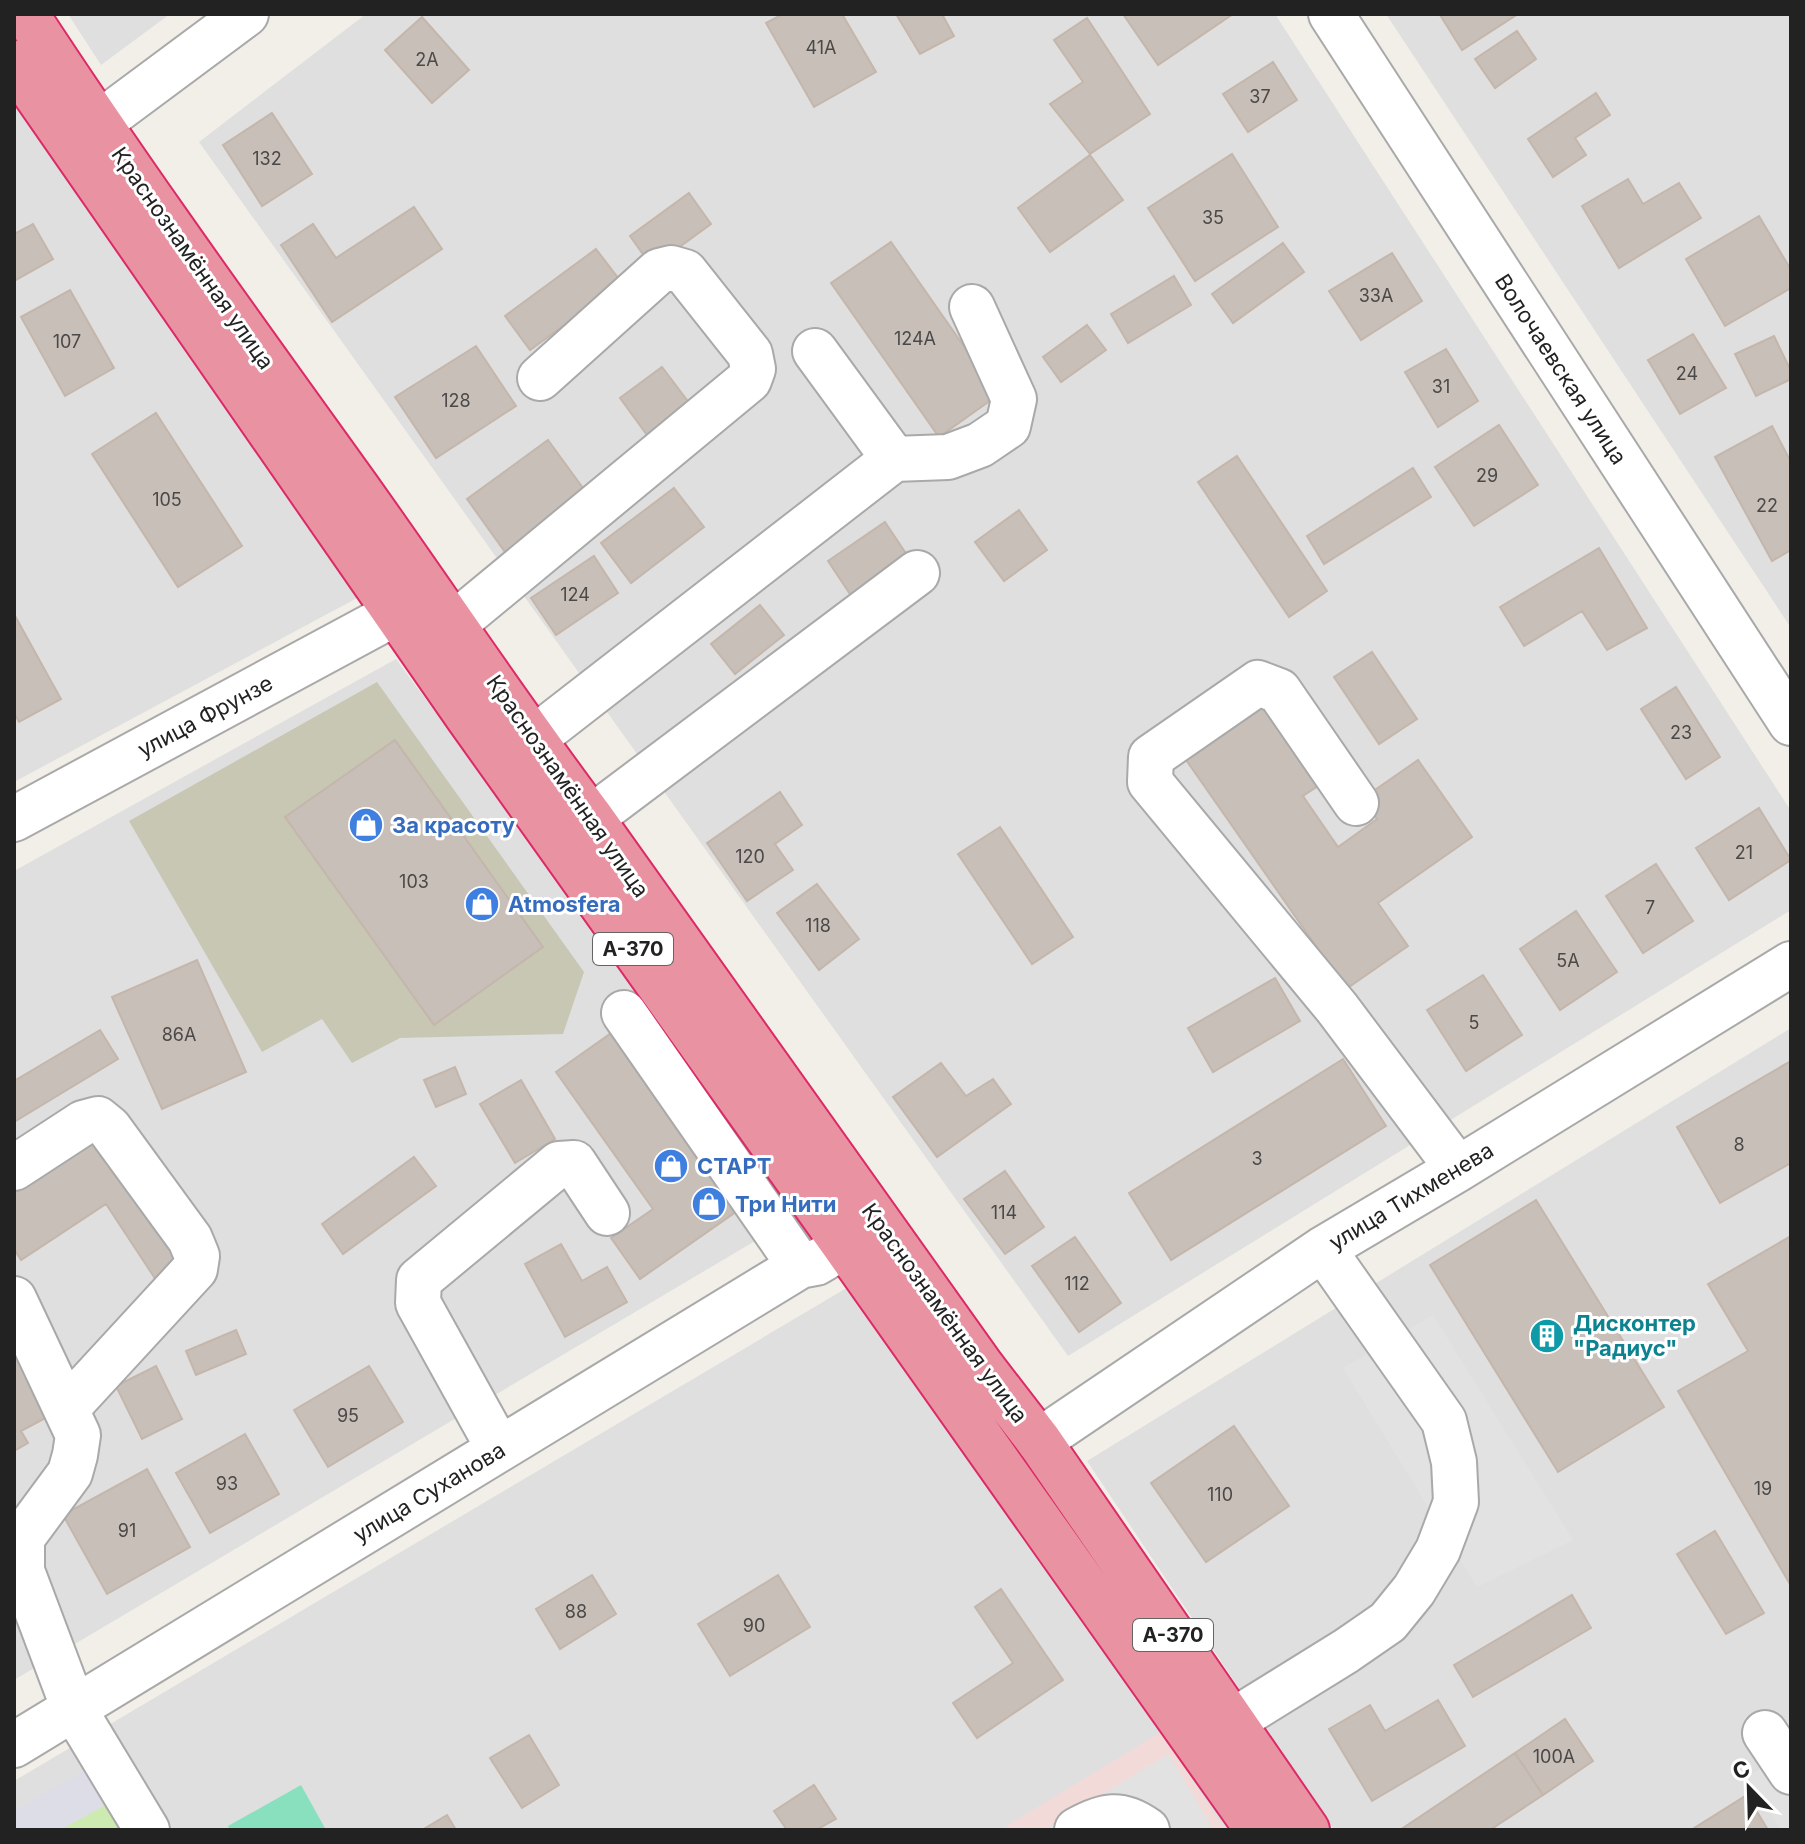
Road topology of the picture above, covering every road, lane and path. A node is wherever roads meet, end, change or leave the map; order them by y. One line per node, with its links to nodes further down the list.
1 (26, 14): 5 (highway, Краснознамённая улица / А-370)
2 (246, 14): 5 (street)
3 (1331, 14): 13 (street, Волочаевская улица)
4 (14, 63): 11 (highway, Краснознамённая улица / А-370)
5 (98, 124): 12 (highway, Краснознамённая улица / А-370)
6 (972, 307): 9 (street)
7 (815, 351): 9 (street)
8 (540, 378): 12 (street)
9 (894, 459): 14 (street)
10 (917, 573): 16 (street)
11 (396, 613): 17 (street, улица Фрунзе); 23 (highway, Краснознамённая улица / А-370)
12 (454, 624): 14 (highway, Краснознамённая улица / А-370)
13 (1791, 723)
14 (532, 740): 16 (highway, Краснознамённая улица / А-370)
15 (1356, 803): 21 (street)
16 (591, 818): 28 (highway, Краснознамённая улица / А-370)
17 (14, 819)
18 (1791, 964): 21 (street, улица Тихменева)
19 (624, 1013): 25 (street)
20 (14, 1168): 27 (street)
21 (1458, 1169): 24 (street, улица Тихменева)
22 (607, 1213): 29 (street)
23 (845, 1246): 25 (street, улица Суханова); 38 (highway, Краснознамённая улица / А-370)
24 (1323, 1249): 28 (street, улица Тихменева); 31 (street)
25 (800, 1266): 29 (street, улица Суханова)
26 (14, 1299): 27 (street)
27 (66, 1409): 30 (street)
28 (1039, 1441): 31 (highway, Краснознамённая улица / А-370)
29 (499, 1449): 30 (street, улица Суханова)
30 (74, 1709): 33 (street, улица Суханова); 35 (street)
31 (1233, 1721): 39 (highway, Краснознамённая улица / А-370)
32 (1765, 1733): 34 (street)
33 (14, 1745)
34 (1791, 1772)
35 (147, 1830)
36 (1077, 1830): 37 (street)
37 (1147, 1830)
38 (1258, 1830)
39 (1307, 1830)

